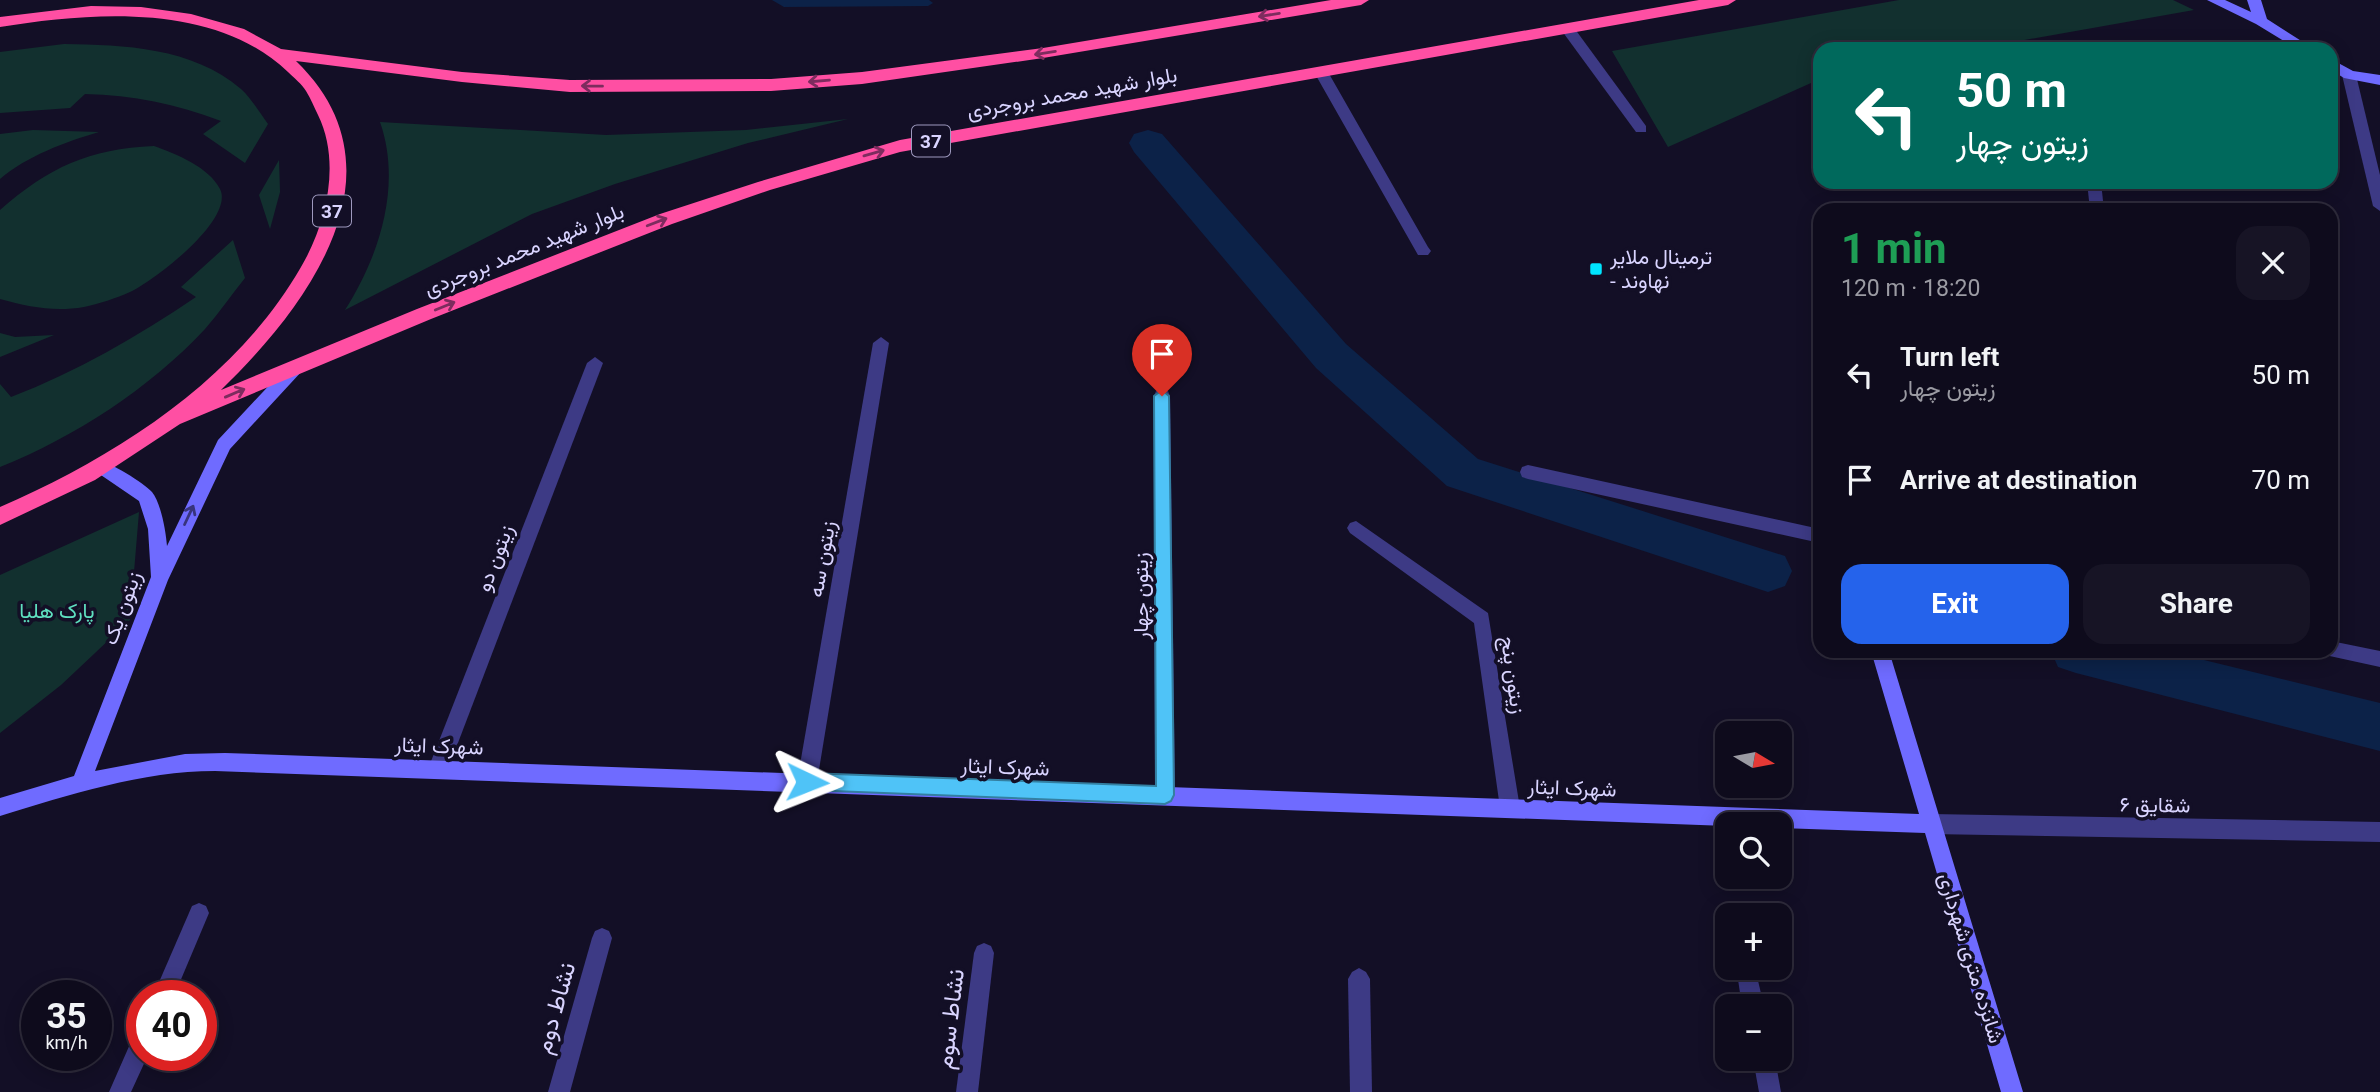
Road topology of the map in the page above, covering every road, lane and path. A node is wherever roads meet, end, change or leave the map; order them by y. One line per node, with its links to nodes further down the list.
1 (1361, 0): 9 (highway, بلوار شهید محمد بروجردی / 37, one-way to 9)
2 (1728, 0): 7 (highway, بلوار شهید محمد بروجردی / 37)
3 (2214, 0): 5 (street)
4 (2254, 0): 5 (street)
5 (2261, 21): 8 (street)
6 (0, 22): 9 (highway, 37)
7 (1567, 29): 11 (highway, بلوار شهید محمد بروجردی / 37); 14 (street)
8 (2296, 42)
9 (279, 54): 21 (highway, 37)
10 (2338, 68): 12 (street)
11 (1321, 72): 16 (street); 19 (highway, بلوار شهید محمد بروجردی / 37, one-way to 11)
12 (2349, 75): 13 (street); 15 (street)
13 (2380, 80)
14 (1641, 129)
15 (2380, 206)
16 (1423, 251)
17 (881, 343): 33 (street, زیتون سه)
18 (595, 363): 31 (street, زیتون دو)
19 (296, 367): 21 (highway, بلوار شهید محمد بروجردی / 37, one-way to 19); 27 (street, one-way to 19)
20 (1162, 396): 34 (street, زیتون چهار)
21 (172, 419): 22 (highway, 37)
22 (101, 466): 24 (highway, 37); 27 (street, زیتون یک)
23 (1528, 472): 26 (street)
24 (0, 516)
25 (1356, 528): 36 (street, زیتون پنج)
26 (1813, 534)
27 (160, 577): 32 (street, زیتون یک)
28 (2338, 650): 30 (street)
29 (1882, 658): 37 (street, شانزده متری شهرداری)
30 (2380, 659)
31 (438, 769): 32 (street, شهرک ایثار); 33 (street, شهرک ایثار)
32 (81, 782): 35 (street, شهرک ایثار)
33 (807, 782): 34 (street, شهرک ایثار)
34 (1165, 795): 36 (street, شهرک ایثار)
35 (0, 807)
36 (1510, 808): 37 (street, شهرک ایثار)
37 (1930, 824): 38 (street, شقایق ۶); 51 (street, شانزده متری شهرداری)
38 (2380, 832)
39 (199, 914): 43 (street)
40 (602, 937): 47 (street, نشاط دوم)
41 (985, 953): 48 (street, نشاط سوم)
42 (1359, 979): 49 (street)
43 (170, 980)
44 (129, 1071): 46 (street)
45 (1766, 1071): 50 (street)
46 (120, 1092)
47 (559, 1092)
48 (967, 1092)
49 (1361, 1092)
50 (1770, 1092)
51 (2012, 1092)

